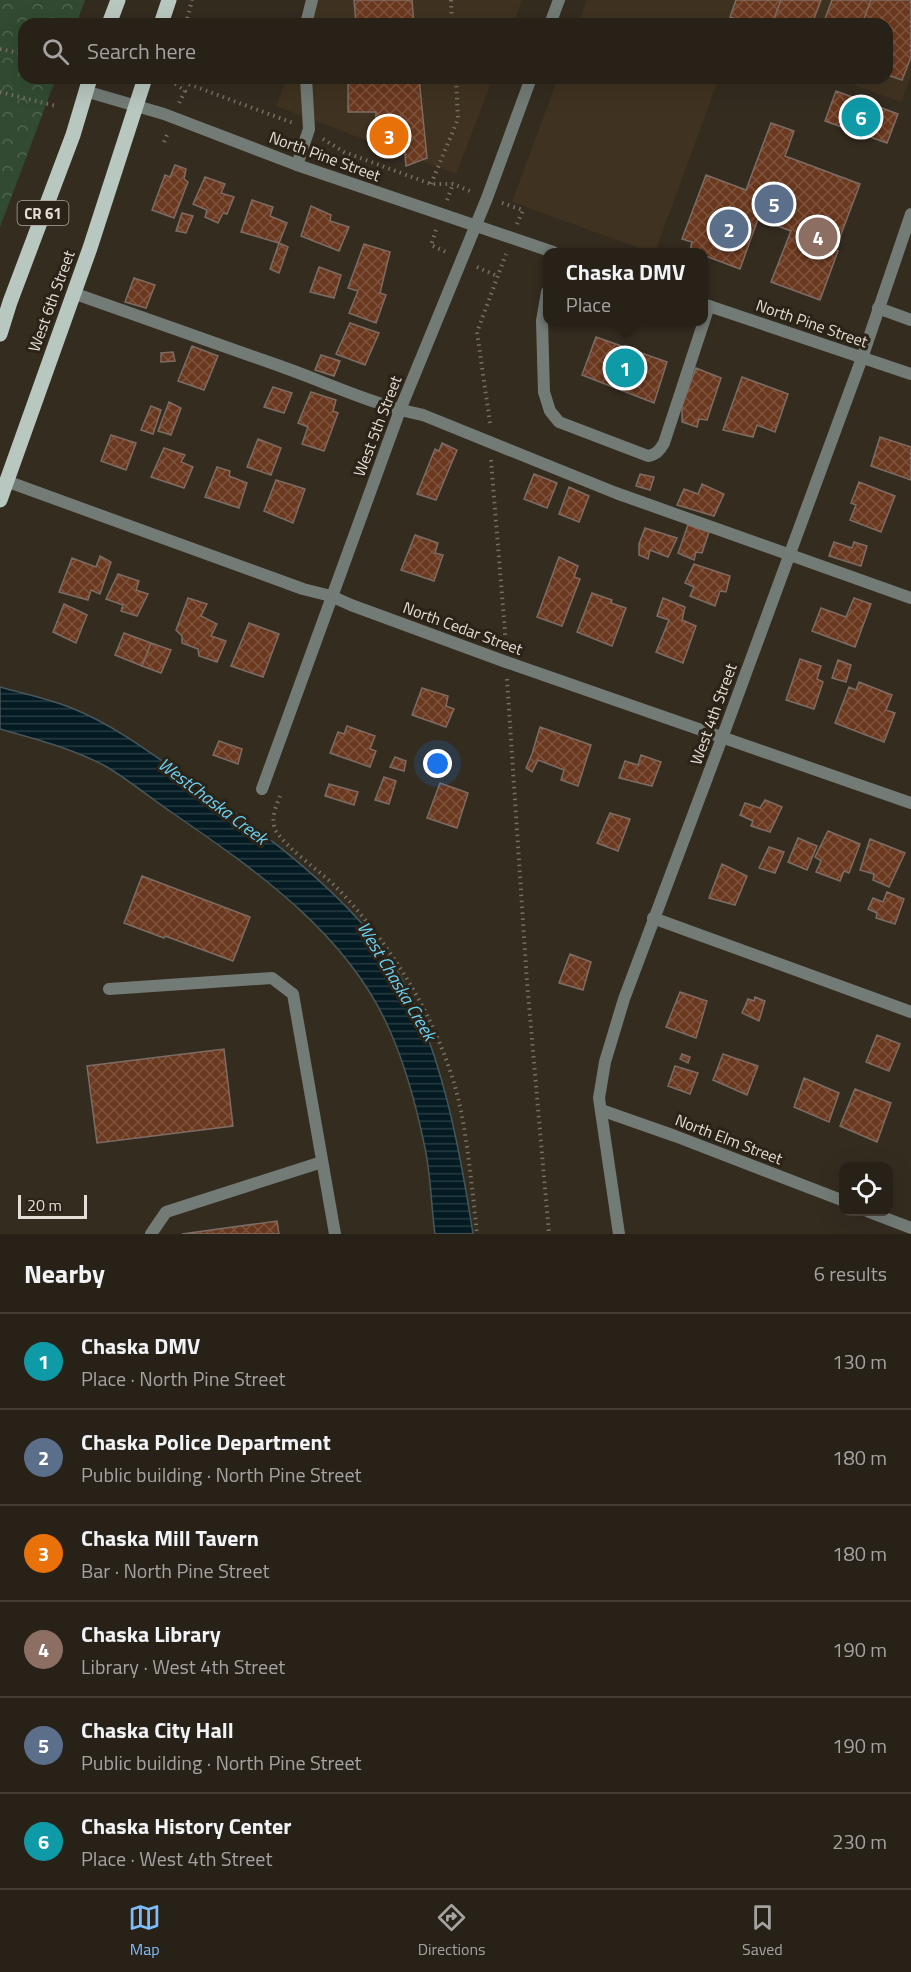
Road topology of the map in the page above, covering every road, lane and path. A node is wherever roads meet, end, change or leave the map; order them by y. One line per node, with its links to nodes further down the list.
1 (118, 0): 7 (main road)
2 (169, 0): 8 (main road)
3 (192, 0): 9 (path)
4 (312, 0): 10 (street)
5 (451, 0): 11 (path)
6 (559, 0): 12 (street)
7 (111, 18)
8 (164, 18)
9 (188, 18)
10 (308, 18)
11 (452, 18)
12 (552, 18)
13 (0, 49): 14 (path)
14 (18, 53)
15 (88, 84): 22 (street, North Pine Street); 37 (main road, CR 61)
16 (143, 84): 22 (main road, West 6th Street)
17 (175, 84): 24 (path)
18 (306, 84): 25 (street)
19 (456, 84): 26 (path)
20 (529, 84): 28 (street, West 5th Street)
21 (0, 92): 23 (path)
22 (136, 105): 25 (street, North Pine Street); 31 (main road, West 6th Street)
23 (56, 106)
24 (178, 107)
25 (297, 165): 28 (street, North Pine Street)
26 (431, 184)
27 (911, 214): 33 (street, West 4th Street)
28 (474, 226): 29 (street, North Pine Street); 40 (street, West 5th Street)
29 (543, 249)
30 (498, 276): 41 (path)
31 (73, 293): 40 (street); 42 (main road, West 6th Street)
32 (708, 306): 38 (street, North Pine Street)
33 (878, 308): 35 (street); 38 (street, West 4th Street)
34 (543, 315): 36 (street)
35 (911, 320)
36 (700, 326)
37 (0, 334)
38 (862, 358): 39 (street, North Pine Street); 44 (street, West 4th Street)
39 (911, 374)
40 (400, 410): 41 (street); 45 (street, West 5th Street)
41 (491, 442): 44 (street); 47 (path)
42 (6, 481): 43 (main road, West 6th Street); 45 (street, North Cedar Street)
43 (0, 500)
44 (789, 555): 46 (street); 48 (street, West 4th Street)
45 (331, 596): 47 (street, North Cedar Street); 49 (street, West 5th Street)
46 (911, 598)
47 (506, 662): 48 (street, North Cedar Street); 63 (path)
48 (722, 738): 51 (street, North Cedar Street); 52 (street, West 4th Street)
49 (262, 789)
50 (280, 795): 62 (path)
51 (911, 803)
52 (653, 918): 54 (street); 55 (street, West 4th Street)
53 (109, 989): 56 (street)
54 (911, 1012)
55 (601, 1110): 57 (street, North Elm Street); 64 (street, West 4th Street)
56 (322, 1162): 60 (street); 61 (street)
57 (839, 1199)
58 (880, 1216): 59 (street)
59 (911, 1228)
60 (151, 1234)
61 (335, 1234)
62 (477, 1234)
63 (549, 1234)
64 (619, 1234)

